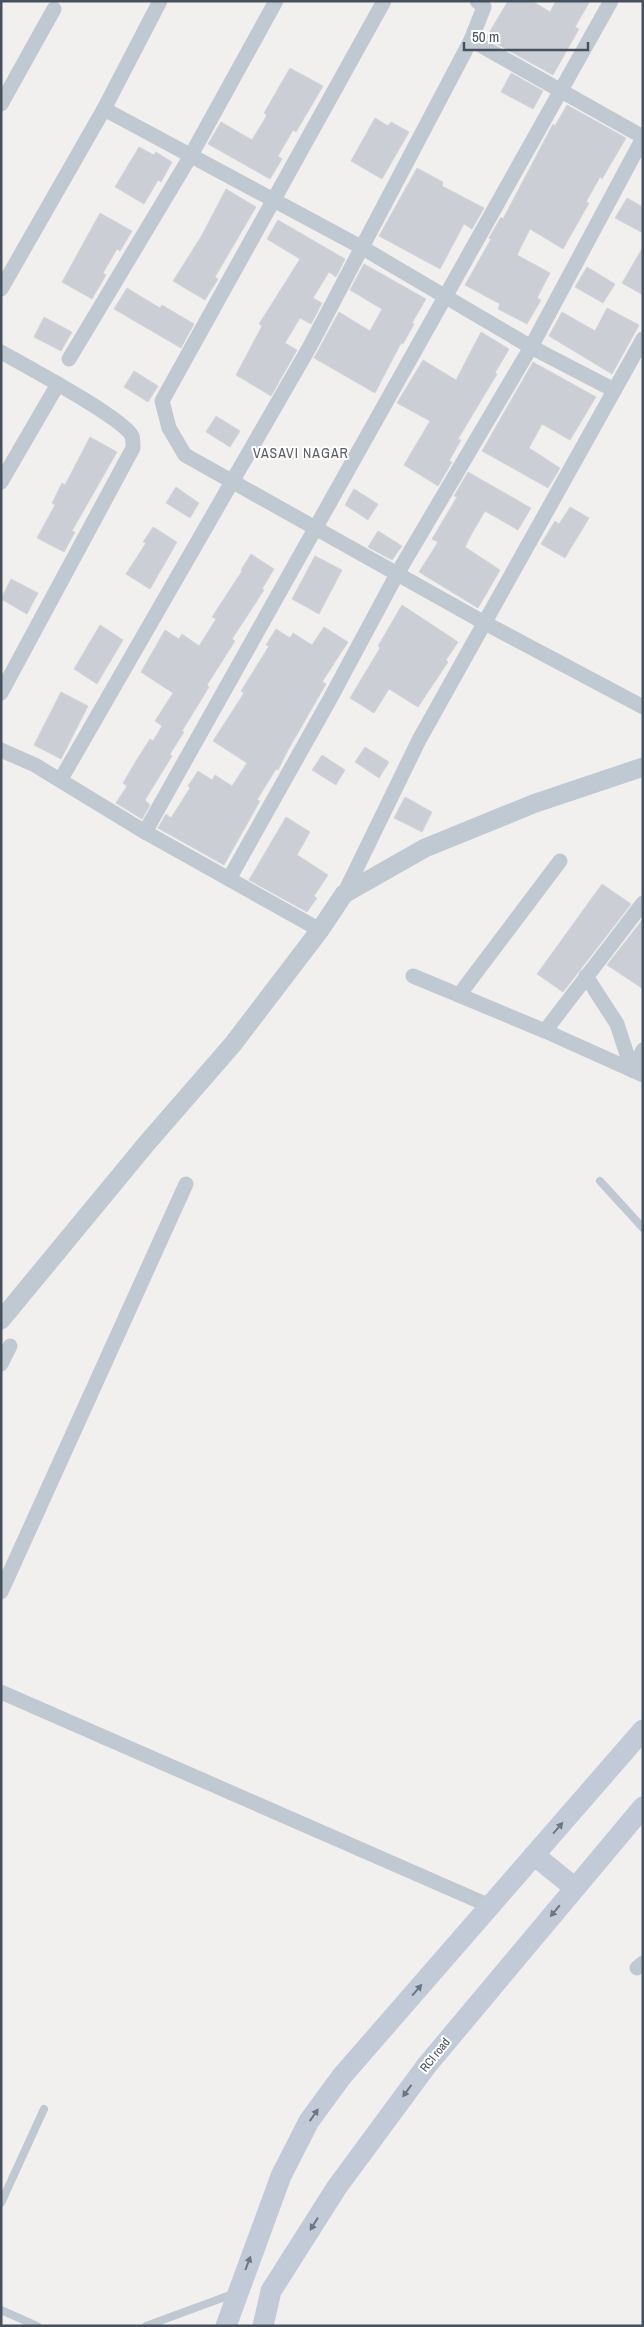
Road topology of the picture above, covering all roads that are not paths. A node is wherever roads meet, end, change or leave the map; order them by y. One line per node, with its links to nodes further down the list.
1 (160, 1): 10 (street)
2 (276, 1): 12 (street)
3 (384, 1): 13 (street)
4 (611, 1): 8 (street)
5 (482, 3): 7 (street)
6 (54, 9): 9 (street)
7 (471, 40): 8 (street); 14 (street)
8 (562, 90): 11 (street); 16 (street)
9 (1, 104)
10 (104, 109): 12 (street); 15 (street)
11 (643, 138): 18 (street)
12 (190, 157): 13 (street); 20 (street)
13 (274, 202): 14 (street); 23 (street)
14 (361, 248): 16 (street); 23 (street)
15 (1, 289)
16 (445, 296): 18 (street); 25 (street)
17 (643, 339): 22 (street)
18 (531, 347): 22 (street); 26 (street)
19 (1, 352): 21 (street)
20 (69, 360)
21 (58, 384): 24 (street); 28 (street)
22 (614, 390): 27 (street)
23 (231, 481): 25 (street); 32 (street)
24 (1, 482)
25 (316, 528): 26 (street); 33 (street)
26 (397, 574): 27 (street); 35 (street)
27 (484, 622): 29 (street); 36 (street)
28 (1, 693)
29 (643, 706)
30 (1, 750): 32 (street)
31 (643, 767): 36 (street)
32 (61, 779): 33 (street)
33 (145, 832): 35 (street)
34 (560, 861): 41 (street)
35 (229, 879): 38 (street)
36 (344, 894): 38 (street)
37 (643, 903): 40 (street)
38 (320, 930): 48 (street)
39 (413, 976): 41 (street)
40 (586, 976): 42 (street); 44 (street)
41 (459, 995): 42 (street)
42 (545, 1031): 44 (street)
43 (643, 1050): 44 (street)
44 (637, 1073)
45 (600, 1181): 47 (lane)
46 (186, 1184): 51 (street)
47 (643, 1228)
48 (1, 1320)
49 (10, 1346): 50 (street)
50 (1, 1364)
51 (1, 1592)
52 (1, 1692): 57 (street)
53 (643, 1730): 55 (main road, one-way to 53)
54 (641, 1812): 56 (main road, RCI road)
55 (534, 1855): 56 (main road); 57 (main road)
56 (575, 1888): 65 (main road, RCI road, one-way to 65)
57 (490, 1906): 60 (main road, one-way to 57)
58 (44, 2109): 59 (lane)
59 (1, 2203)
60 (237, 2293): 63 (lane); 64 (main road)
61 (1, 2310): 62 (lane)
62 (38, 2326)
63 (146, 2326)
64 (226, 2326)
65 (263, 2326)

